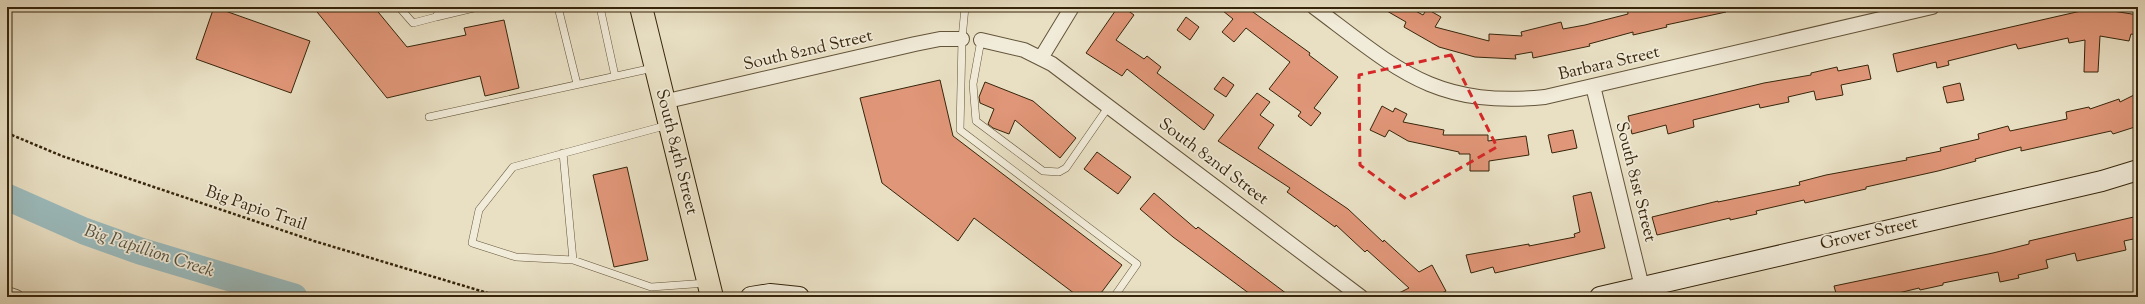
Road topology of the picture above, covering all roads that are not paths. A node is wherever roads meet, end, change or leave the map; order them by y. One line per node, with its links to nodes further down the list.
1 (400, 7): 11 (lane)
2 (441, 7): 11 (lane)
3 (478, 7): 11 (lane)
4 (558, 7): 17 (lane)
5 (600, 7): 16 (lane)
6 (641, 7): 15 (main road, South 84th Street)
7 (965, 7): 12 (lane)
8 (1072, 7): 14 (street)
9 (1314, 7): 18 (street, Barbara Street)
10 (1932, 7): 18 (street, Barbara Street)
11 (436, 17)
12 (962, 39): 19 (street, South 82nd Street); 32 (lane)
13 (981, 40): 14 (street, South 82nd Street); 20 (lane)
14 (1041, 58): 20 (street, South 82nd Street)
15 (655, 68): 16 (lane); 19 (main road, South 84th Street)
16 (614, 76): 17 (lane)
17 (577, 84): 21 (lane)
18 (1593, 86): 26 (street, South 81st Street)
19 (663, 102): 22 (main road, South 84th Street)
20 (1109, 106): 33 (street, South 82nd Street)
21 (429, 118)
22 (669, 125): 23 (lane); 27 (main road, South 84th Street)
23 (563, 153): 25 (lane); 25 (lane)
24 (2138, 170): 26 (street, Grover Street)
25 (572, 260): 27 (lane)
26 (1642, 287): 34 (street, Grover Street)
27 (710, 290)
28 (7, 294): 29 (street)
29 (16, 297)
30 (751, 297): 31 (street)
31 (799, 297)
32 (1114, 297)
33 (1362, 297)
34 (1600, 297)

